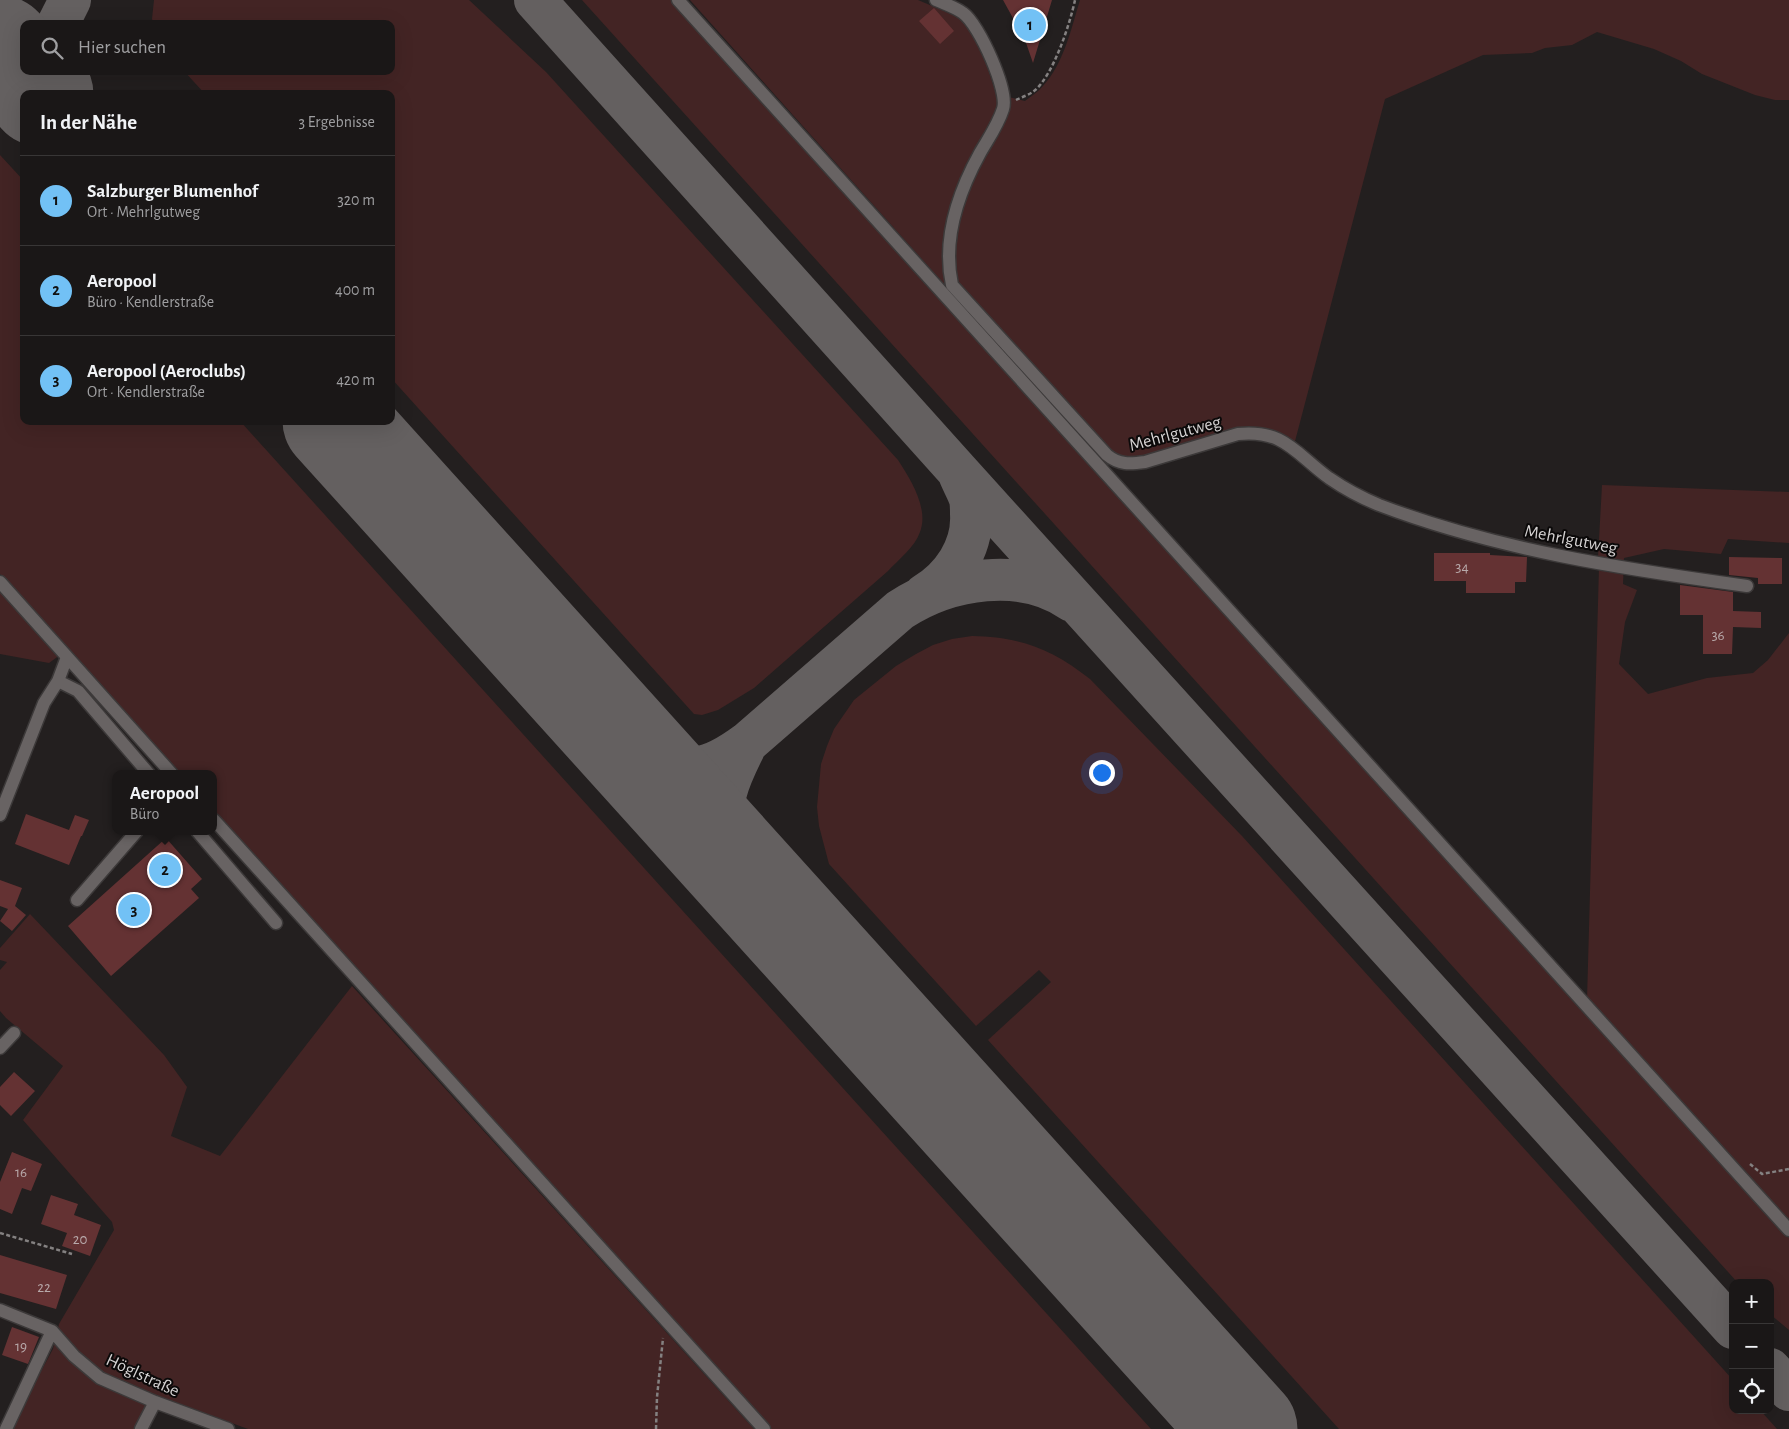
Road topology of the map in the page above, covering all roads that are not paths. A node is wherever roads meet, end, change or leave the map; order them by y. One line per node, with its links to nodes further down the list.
1 (678, 0): 3 (street)
2 (936, 0): 3 (street)
3 (948, 290): 5 (street, Mehrlgutweg); 18 (street)
4 (0, 582): 6 (street)
5 (1747, 586)
6 (67, 657): 7 (street); 9 (street)
7 (58, 681): 8 (street); 10 (street)
8 (146, 770)
9 (168, 770)
10 (0, 815)
11 (217, 823): 25 (street)
12 (134, 835): 14 (street)
13 (200, 835): 15 (street)
14 (77, 900)
15 (276, 923)
16 (14, 1033): 17 (street)
17 (0, 1048)
18 (1789, 1230)
19 (0, 1310): 20 (street, Höglstraße)
20 (52, 1331): 21 (street, Höglstraße); 22 (street)
21 (155, 1402): 23 (street); 24 (street, Höglstraße)
22 (6, 1429)
23 (141, 1429)
24 (228, 1429)
25 (764, 1429)

